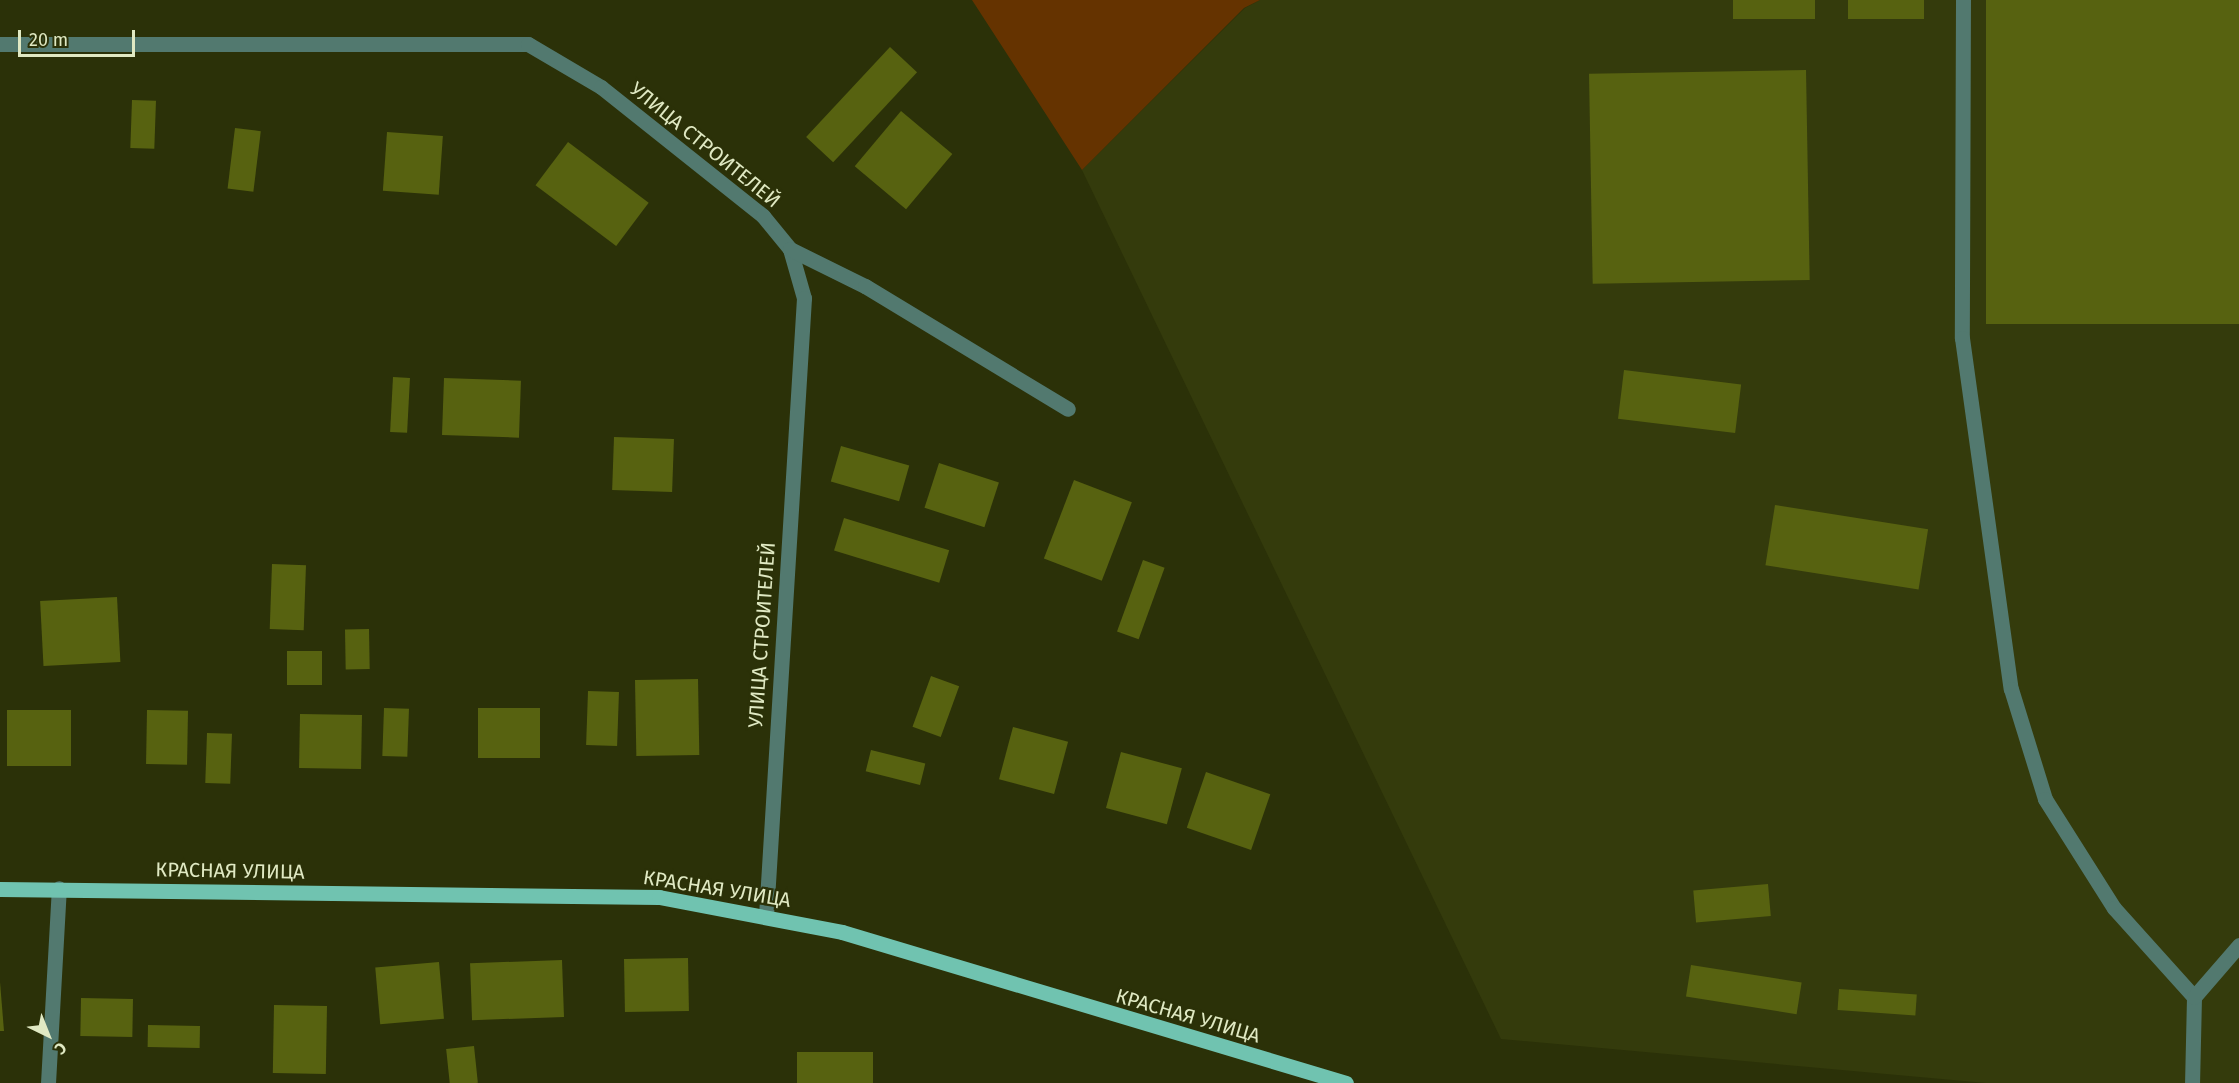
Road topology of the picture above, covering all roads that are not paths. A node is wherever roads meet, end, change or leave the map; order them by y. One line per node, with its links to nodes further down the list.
1 (1963, 0): 9 (street)
2 (0, 44): 3 (street, УЛИЦА СТРОИТЕЛЕЙ)
3 (790, 249): 4 (street); 7 (street, УЛИЦА СТРОИТЕЛЕЙ)
4 (1068, 409)
5 (60, 888): 6 (main road, КРАСНАЯ УЛИЦА); 7 (main road, КРАСНАЯ УЛИЦА); 10 (street)
6 (0, 889)
7 (766, 916): 11 (main road, КРАСНАЯ УЛИЦА)
8 (2239, 945): 9 (street)
9 (2194, 997): 12 (street)
10 (48, 1083)
11 (1346, 1083)
12 (2192, 1083)

